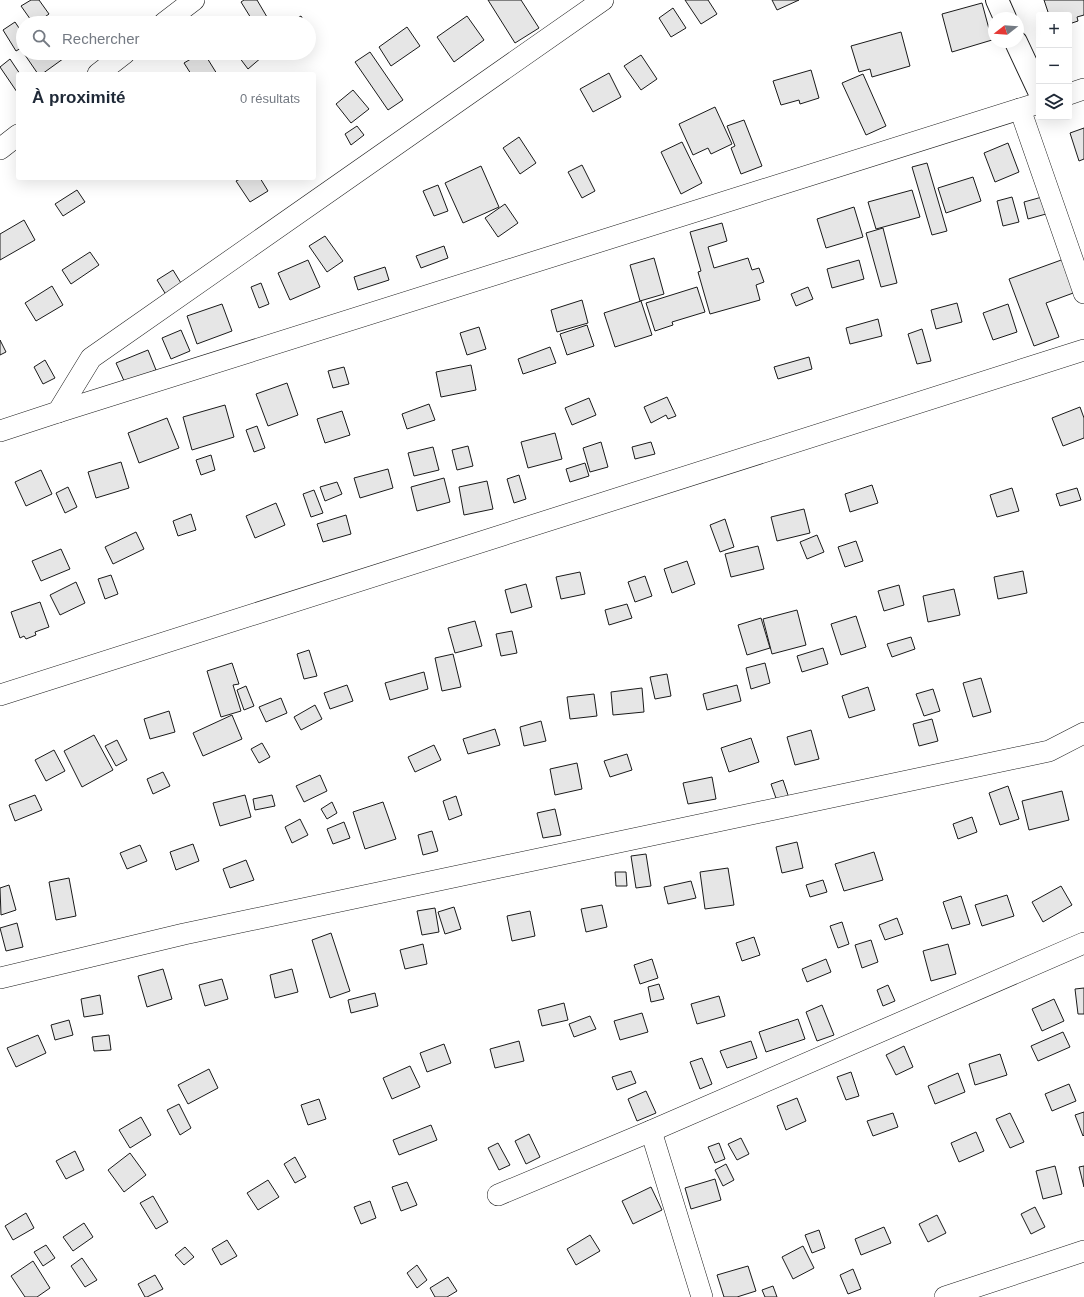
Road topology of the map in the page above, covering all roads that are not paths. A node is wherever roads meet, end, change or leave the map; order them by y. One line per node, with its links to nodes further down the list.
1 (194, 0): 5 (street)
2 (603, 0): 17 (street)
3 (997, 0): 4 (street)
4 (1002, 12)
5 (173, 16)
6 (1019, 48): 9 (street)
7 (116, 60): 8 (street)
8 (101, 72)
9 (1036, 85)
10 (1084, 89): 11 (street)
11 (1072, 93)
12 (1029, 106): 15 (street); 17 (street)
13 (16, 137): 14 (street)
14 (0, 149)
15 (1084, 293)
16 (1084, 350): 19 (street)
17 (58, 412): 18 (street)
18 (0, 431)
19 (0, 695)
20 (1084, 733): 22 (street)
21 (1084, 943): 23 (street)
22 (0, 978)
23 (651, 1131): 24 (street); 26 (street)
24 (498, 1195)
25 (1084, 1251): 27 (street)
26 (702, 1297)
27 (945, 1297)

